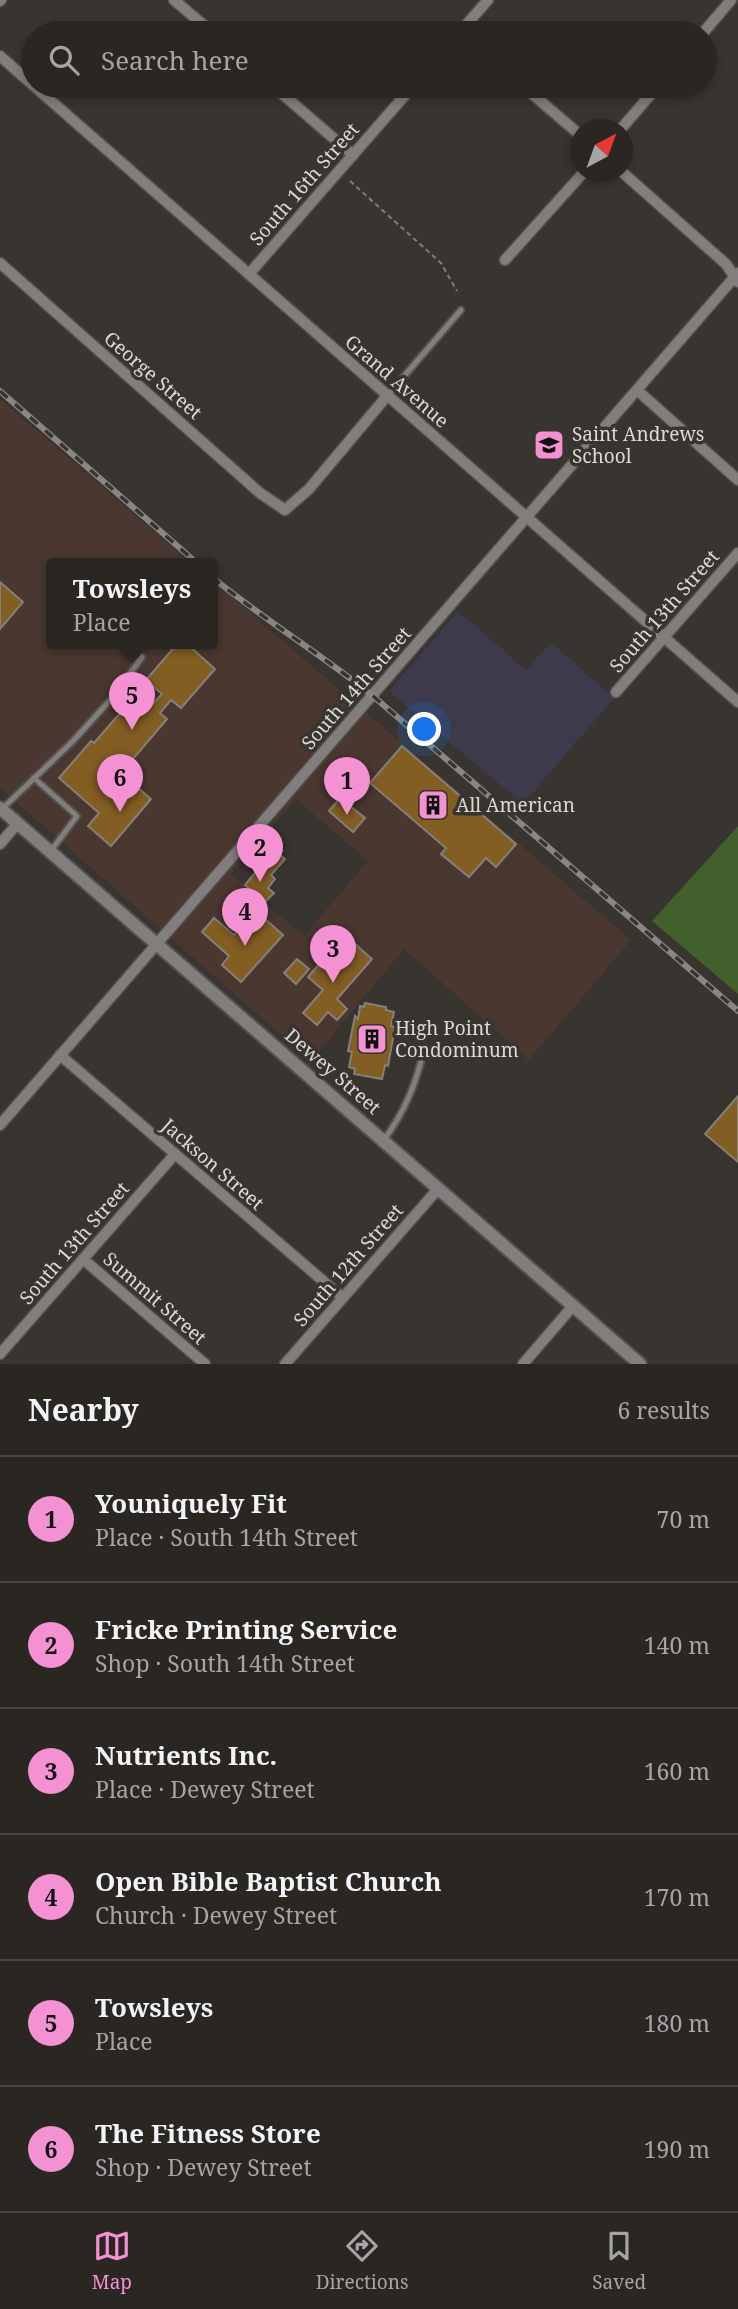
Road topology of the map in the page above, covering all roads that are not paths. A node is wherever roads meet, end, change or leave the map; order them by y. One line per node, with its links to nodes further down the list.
1 (174, 0): 4 (street)
2 (488, 0): 5 (street)
3 (731, 0): 6 (street)
4 (199, 21)
5 (471, 21)
6 (713, 21)
7 (0, 56): 8 (street, Grand Avenue)
8 (21, 74)
9 (49, 98): 21 (street, Grand Avenue)
10 (287, 98): 16 (street)
11 (403, 98): 16 (street, South 16th Street)
12 (537, 98): 15 (street)
13 (647, 98): 14 (street)
14 (629, 119)
15 (570, 126)
16 (353, 155): 21 (street, South 16th Street)
17 (574, 182): 19 (street)
18 (633, 182): 22 (street)
19 (505, 260)
20 (0, 263): 25 (street, George Street)
21 (249, 274): 25 (street, Grand Avenue)
22 (737, 277): 24 (street, South 14th Street)
23 (461, 310): 25 (lane)
24 (637, 390): 26 (street); 27 (street, South 14th Street)
25 (387, 396): 27 (street, Grand Avenue)
26 (738, 480)
27 (527, 516): 29 (street, Grand Avenue); 38 (street, South 14th Street)
28 (738, 553): 29 (street, South 13th Street)
29 (664, 636): 31 (street, South 13th Street); 32 (street, Grand Avenue)
30 (142, 657): 33 (lane)
31 (616, 692)
32 (738, 702)
33 (34, 778): 34 (lane); 37 (lane)
34 (1, 808): 35 (street, Dewey Street)
35 (18, 823): 36 (street); 37 (street, Dewey Street)
36 (0, 844)
37 (50, 852): 38 (street, Dewey Street)
38 (156, 943): 40 (street, South 14th Street); 42 (street, Dewey Street)
39 (424, 1048): 42 (lane)
40 (60, 1055): 41 (street, South 14th Street); 43 (street, Jackson Street)
41 (0, 1125)
42 (383, 1141): 44 (street, Dewey Street)
43 (175, 1154): 45 (street, South 13th Street); 46 (street, Jackson Street)
44 (438, 1189): 46 (street, South 12th Street); 47 (street, Dewey Street)
45 (83, 1259): 48 (street, South 13th Street); 49 (street, Summit Street)
46 (343, 1298): 50 (street, South 12th Street)
47 (573, 1306): 51 (street); 52 (street, Dewey Street)
48 (0, 1354)
49 (205, 1364)
50 (285, 1364)
51 (523, 1364)
52 (640, 1364)

